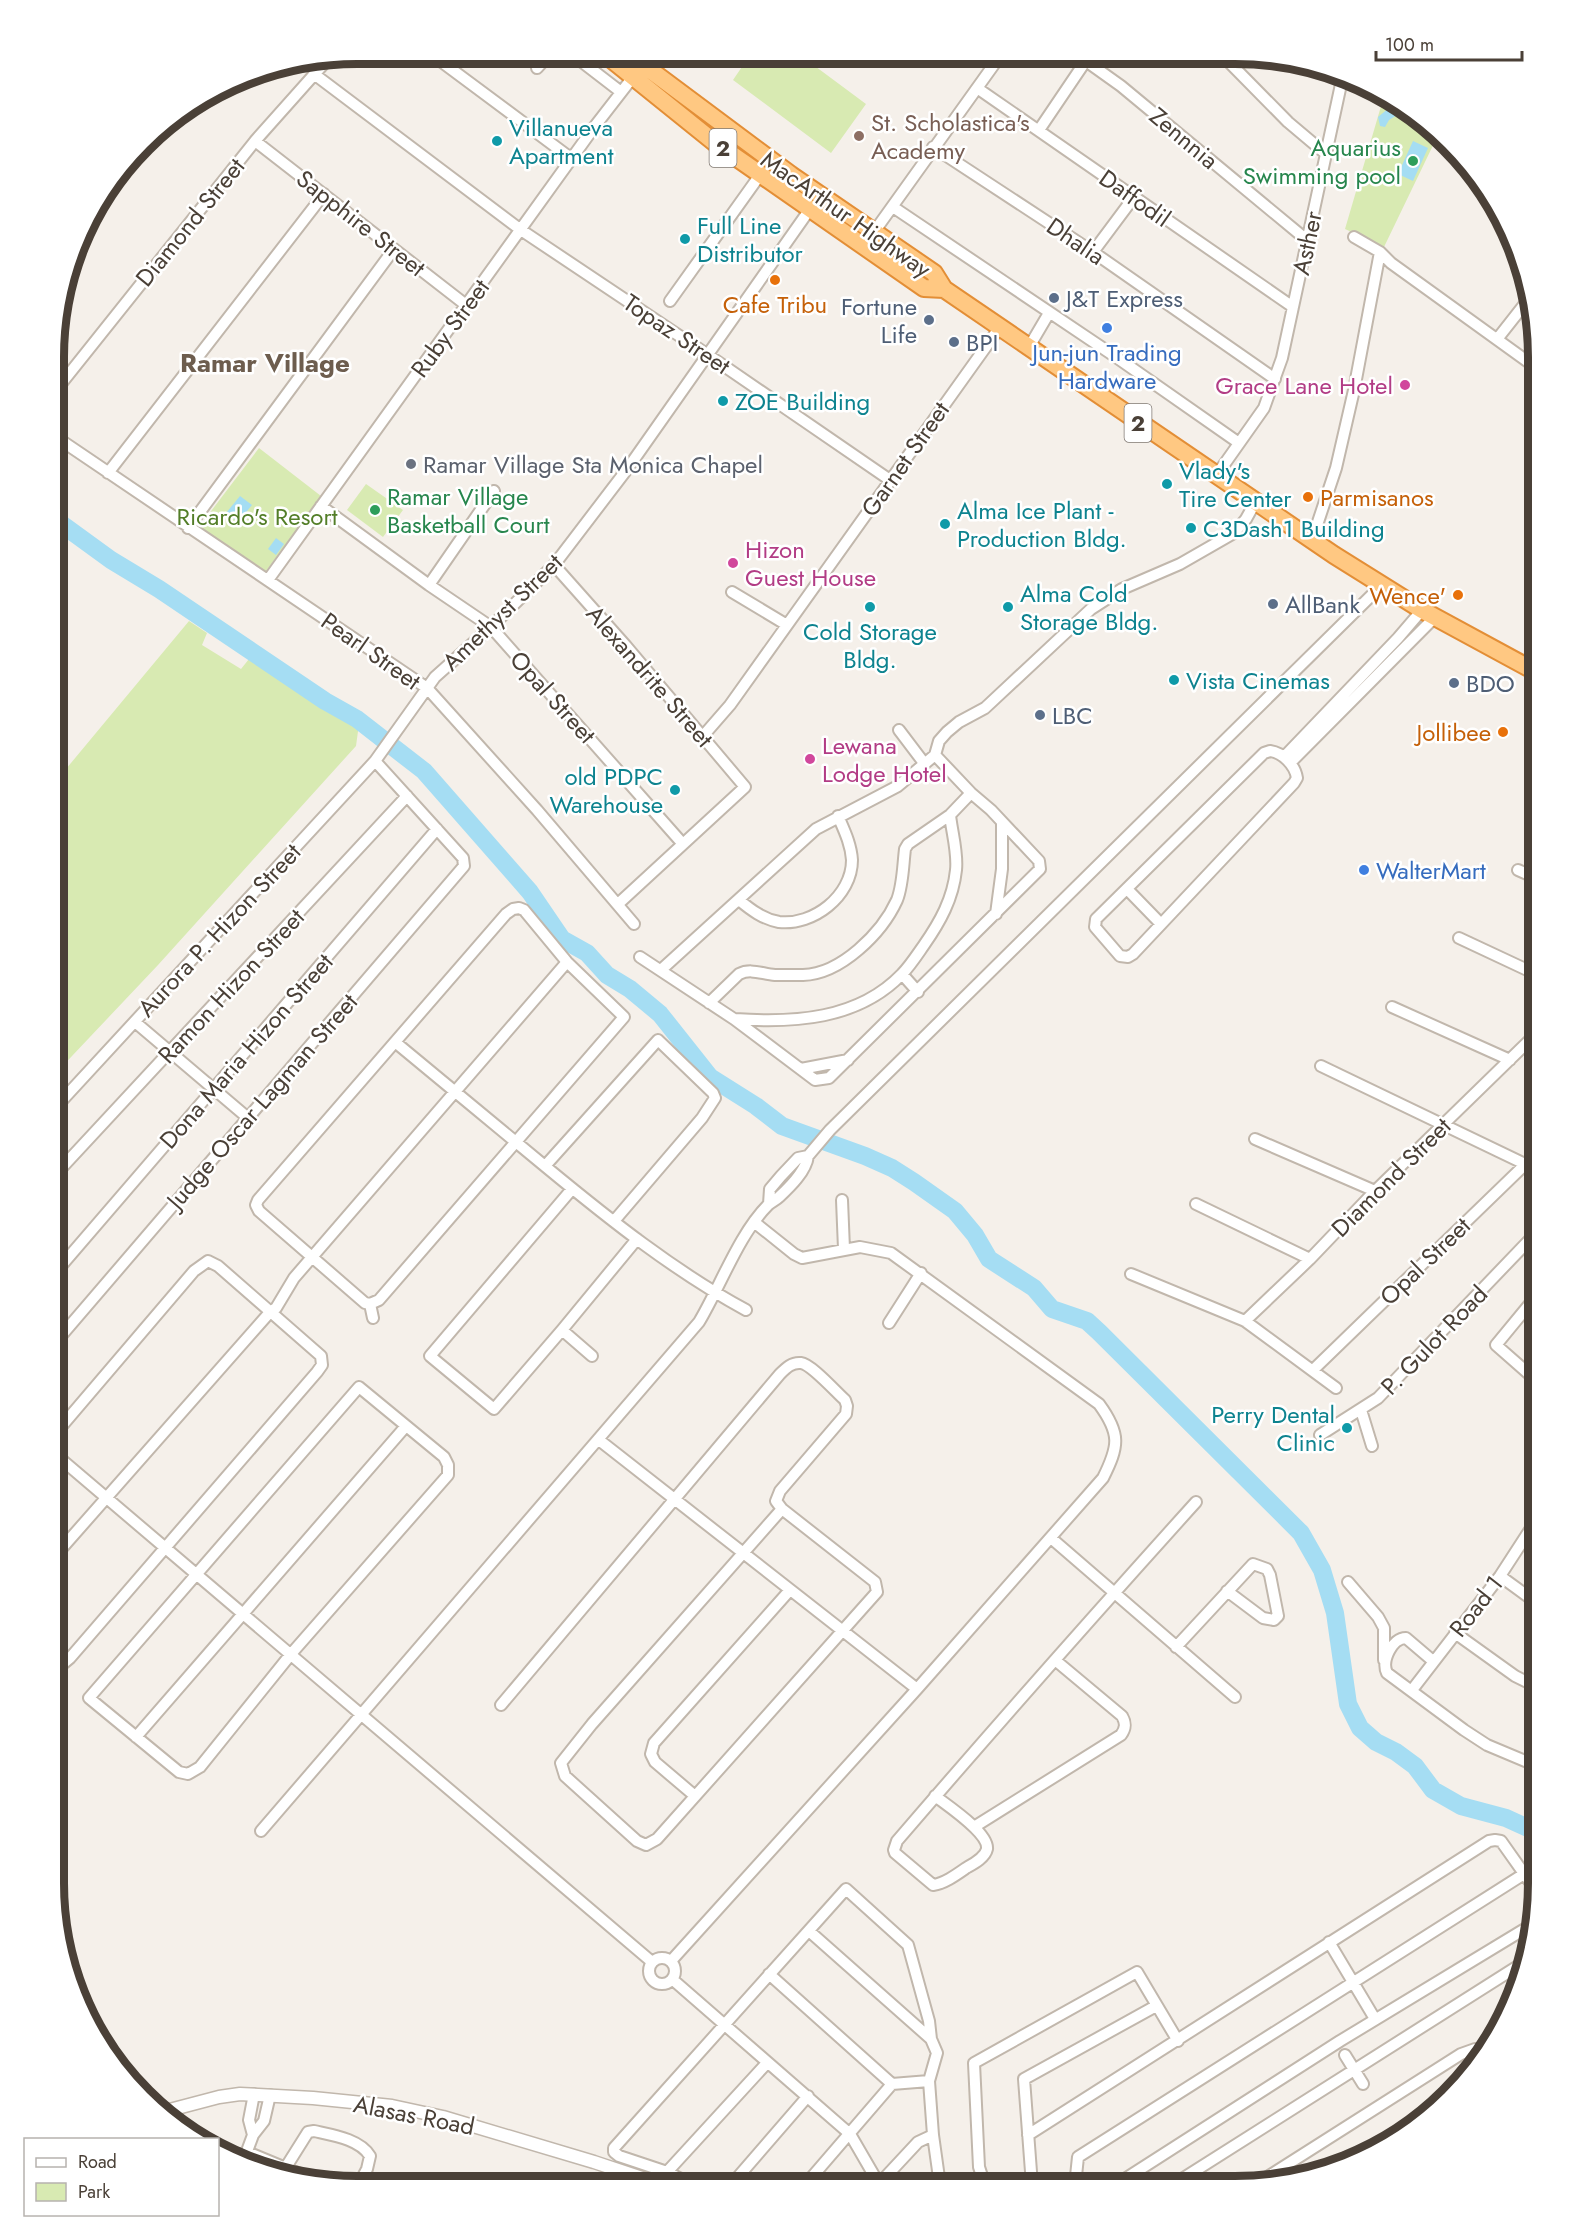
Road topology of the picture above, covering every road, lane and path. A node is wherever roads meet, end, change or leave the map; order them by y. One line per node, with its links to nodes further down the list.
1 (444, 64): 21 (street)
2 (541, 64): 11 (street)
3 (585, 64): 16 (street)
4 (617, 64): 13 (highway, MacArthur Highway / 2)
5 (642, 64): 28 (highway, MacArthur Highway / 2)
6 (994, 64): 15 (street)
7 (1084, 64): 17 (street)
8 (1095, 64): 30 (street, Zennnia)
9 (1231, 64): 20 (street)
10 (321, 67): 12 (street, Diamond Street)
11 (537, 68)
12 (314, 74): 18 (street, Diamond Street); 27 (street, Topaz Street)
13 (633, 77): 16 (street, Ruby Street); 22 (highway, MacArthur Highway / 2)
14 (1341, 85): 20 (street, Asther)
15 (977, 88): 17 (street, Daffodil); 19 (street)
16 (621, 92): 21 (street, Ruby Street)
17 (1039, 130): 24 (street, Daffodil)
18 (255, 141): 23 (street, Sapphire Street); 45 (street, Diamond Street)
19 (933, 147): 25 (street); 32 (street, Dhalia)
20 (1326, 154): 30 (street, Asther)
21 (572, 159): 27 (street, Ruby Street)
22 (760, 175): 26 (highway, MacArthur Highway / 2); 35 (street)
23 (324, 194): 31 (street, Sapphire Street); 49 (street)
24 (1134, 197): 32 (street); 37 (street, Daffodil)
25 (893, 207): 28 (street); 39 (street)
26 (810, 209): 34 (highway, MacArthur Highway / 2); 43 (street, Amethyst Street)
27 (521, 230): 36 (street, Ruby Street); 43 (street, Topaz Street)
28 (874, 232): 34 (highway, MacArthur Highway / 2)
29 (1354, 237): 33 (street)
30 (1308, 241): 37 (street, Asther)
31 (394, 249): 36 (street, Sapphire Street); 55 (street)
32 (1093, 252): 46 (street, Dhalia)
33 (1380, 252): 41 (street); 56 (street)
34 (944, 289): 40 (highway, MacArthur Highway / 2)
35 (670, 301)
36 (466, 305): 54 (street, Ruby Street)
37 (1293, 307): 46 (street, Asther)
38 (1523, 307): 41 (street)
39 (1049, 313): 42 (street); 48 (street)
40 (1000, 327): 42 (highway, MacArthur Highway / 2); 51 (street, Garnet Street)
41 (1498, 338): 44 (street)
42 (1029, 347): 50 (highway, MacArthur Highway / 2)
43 (708, 355): 51 (street, Topaz Street); 57 (street, Amethyst Street)
44 (1528, 361)
45 (64, 379)
46 (1275, 379): 48 (street, Asther)
47 (64, 443): 49 (street, Pearl Street)
48 (1239, 443): 50 (street, Asther)
49 (108, 473): 55 (street, Pearl Street)
50 (1216, 476): 53 (highway, MacArthur Highway / 2)
51 (890, 480): 63 (street, Garnet Street)
52 (494, 491): 59 (street)
53 (1256, 501): 56 (highway, MacArthur Highway / 2); 69 (street)
54 (321, 506): 58 (street, Ruby Street); 59 (street, Opal Street)
55 (188, 528): 58 (street, Pearl Street)
56 (1312, 540): 60 (highway, MacArthur Highway / 2)
57 (554, 566): 64 (street, Amethyst Street); 68 (street, Alexandrite Street)
58 (268, 580): 66 (street, Pearl Street)
59 (429, 585): 64 (street, Opal Street)
60 (1382, 585): 62 (highway, MacArthur Highway / 2); 122 (street)
61 (732, 592): 63 (street)
62 (1428, 614): 65 (highway, MacArthur Highway / 2); 71 (street)
63 (787, 625): 68 (street, Garnet Street)
64 (491, 627): 66 (street, Amethyst Street); 79 (street, Opal Street)
65 (1528, 668)
66 (427, 688): 70 (street, Amethyst Street); 84 (street, Pearl Street)
67 (899, 730): 72 (street)
68 (703, 736): 79 (street, Alexandrite Street)
69 (935, 755): 72 (street); 73 (street)
70 (378, 757): 74 (street); 98 (street, Aurora P. Hizon Street)
71 (1287, 760): 82 (street); 87 (street)
72 (924, 763): 76 (street)
73 (971, 793): 75 (street); 77 (street)
74 (407, 795): 78 (street); 101 (street, Ramon Hizon Street)
75 (950, 815): 93 (street); 95 (street)
76 (838, 816): 83 (street); 83 (street)
77 (1002, 822): 85 (street); 85 (street)
78 (437, 829): 106 (street, Dona Maria Hizon Street); 109 (street, Judge Oscar Lagman Street)
79 (682, 843): 84 (street)
80 (1518, 870): 81 (street)
81 (1528, 874)
82 (1126, 889): 87 (street); 87 (street)
83 (739, 900): 91 (street)
84 (618, 904): 86 (street, Pearl Street)
85 (996, 914): 94 (street)
86 (634, 924)
87 (1161, 924)
88 (1459, 938): 92 (street)
89 (640, 957): 91 (street)
90 (567, 962): 99 (street); 107 (street); 112 (street)
91 (662, 969): 95 (street)
92 (1528, 970)
93 (902, 974): 94 (street); 97 (street)
94 (918, 992): 102 (street)
95 (709, 1003): 97 (street)
96 (1392, 1007): 103 (street)
97 (734, 1019): 105 (street)
98 (135, 1022): 101 (street); 108 (street, Aurora P. Hizon Street)
99 (395, 1042): 107 (street); 126 (street)
100 (1528, 1042): 103 (street, Diamond Street)
101 (170, 1052): 106 (street); 115 (street, Ramon Hizon Street)
102 (848, 1060): 105 (street); 105 (street)
103 (1510, 1060): 110 (street, Diamond Street)
104 (1321, 1066): 110 (street)
105 (801, 1070)
106 (213, 1088): 109 (street); 128 (street, Dona Maria Hizon Street)
107 (454, 1092): 112 (street); 126 (street)
108 (64, 1098)
109 (248, 1118): 140 (street, Judge Oscar Lagman Street)
110 (1442, 1125): 114 (street); 118 (street, Diamond Street)
111 (1255, 1139): 118 (street)
112 (515, 1142): 116 (street); 132 (street)
113 (1528, 1161): 114 (street, Opal Street)
114 (1525, 1164): 142 (street, Opal Street)
115 (64, 1165)
116 (545, 1166): 117 (street); 121 (street)
117 (572, 1189): 121 (street); 139 (street)
118 (1375, 1191): 127 (street, Diamond Street)
119 (842, 1200): 125 (street)
120 (1196, 1204): 127 (street)
121 (614, 1221): 123 (street)
122 (754, 1222): 125 (street); 131 (street)
123 (637, 1239): 131 (street); 139 (street)
124 (1528, 1242): 145 (street, P. Gulot Road)
125 (844, 1249): 129 (street)
126 (312, 1258): 132 (street); 135 (street)
127 (1310, 1259): 137 (street, Diamond Street)
128 (64, 1262)
129 (921, 1273): 138 (street); 157 (street)
130 (1131, 1274): 137 (street)
131 (716, 1293): 134 (street); 149 (street)
132 (370, 1304): 136 (street)
133 (1528, 1306): 143 (street)
134 (746, 1310)
135 (271, 1311): 146 (street); 152 (street); 159 (street)
136 (372, 1318)
137 (1245, 1321): 142 (street)
138 (889, 1323)
139 (562, 1330): 141 (street)
140 (64, 1333)
141 (592, 1356)
142 (1313, 1370): 144 (street)
143 (1528, 1373)
144 (1336, 1388)
145 (1361, 1410): 148 (street, P. Gulot Road); 150 (street)
146 (64, 1424)
147 (406, 1426): 161 (street); 168 (street); 172 (street)
148 (1320, 1435)
149 (599, 1440): 153 (street); 182 (street)
150 (1372, 1446)
151 (64, 1462): 152 (street)
152 (105, 1497): 158 (street); 159 (street)
153 (675, 1499): 155 (street); 160 (street); 181 (street)
154 (1196, 1502): 166 (street)
155 (782, 1509): 160 (street); 169 (street)
156 (1528, 1534): 162 (street, Road 1)
157 (1051, 1538): 166 (street); 178 (street)
158 (64, 1545)
159 (165, 1547): 161 (street); 176 (street)
160 (742, 1553): 164 (street); 185 (street)
161 (197, 1574): 168 (street); 183 (street)
162 (1500, 1576): 167 (street); 170 (street, Road 1)
163 (1348, 1582): 174 (street)
164 (790, 1590): 169 (street); 185 (street)
165 (1227, 1591): 165 (street); 171 (street)
166 (1113, 1594): 171 (street); 173 (street)
167 (1528, 1596)
168 (244, 1614): 172 (street); 183 (street)
169 (844, 1630): 178 (street); 185 (street)
170 (1455, 1633): 175 (street, Road 1); 177 (street)
171 (1176, 1647): 180 (street)
172 (291, 1654): 182 (street); 183 (street)
173 (1055, 1660): 186 (street); 187 (street)
174 (1384, 1660): 175 (street); 179 (street)
175 (1433, 1661): 179 (street, Road 1)
176 (64, 1663)
177 (1528, 1682)
178 (917, 1689): 194 (street)
179 (1412, 1690): 184 (street)
180 (1235, 1697)
181 (501, 1705)
182 (360, 1715): 188 (street); 195 (street)
183 (136, 1737)
184 (1528, 1762)
185 (695, 1796)
186 (936, 1796): 187 (street); 187 (street)
187 (974, 1827)
188 (261, 1831)
189 (1524, 1874): 190 (street); 193 (street); 199 (street)
190 (1528, 1880)
191 (1524, 1930): 201 (street)
192 (809, 1931): 197 (street); 203 (street); 203 (street)
193 (1329, 1942): 199 (street); 204 (street)
194 (671, 1961): 195 (street); 198 (street)
195 (652, 1962): 198 (street)
196 (1515, 1968): 208 (street)
197 (769, 1974): 202 (street); 210 (street)
198 (672, 1979): 202 (street)
199 (1353, 1982): 201 (street); 234 (street)
200 (1156, 2006): 204 (street); 219 (street); 232 (street)
201 (1376, 2019): 235 (street)
202 (724, 2025): 207 (street); 222 (street)
203 (931, 2039): 209 (street)
204 (1178, 2042): 219 (street)
205 (1475, 2049): 223 (street)
206 (1345, 2055): 208 (street)
207 (767, 2063): 214 (street); 222 (street)
208 (1354, 2070): 211 (street); 236 (street)
209 (929, 2081): 210 (street); 218 (street)
210 (892, 2084): 216 (street)
211 (1363, 2084)
212 (254, 2094): 213 (street, Alasas Road); 215 (street, Alasas Road); 217 (street)
213 (270, 2095): 217 (street); 225 (street, Alasas Road)
214 (808, 2096): 216 (street); 227 (street)
215 (172, 2109)
216 (850, 2134): 228 (street); 229 (street)
217 (253, 2135): 220 (street)
218 (933, 2135): 230 (street); 231 (street)
219 (1028, 2135): 233 (street)
220 (246, 2153)
221 (286, 2167): 224 (street)
222 (667, 2172): 226 (street)
223 (1274, 2173)
224 (363, 2176)
225 (634, 2176)
226 (675, 2176)
227 (739, 2176)
228 (813, 2176)
229 (874, 2176)
230 (887, 2176)
231 (939, 2176)
232 (982, 2176)
233 (1031, 2176)
234 (1077, 2176)
235 (1130, 2176)
236 (1187, 2176)

